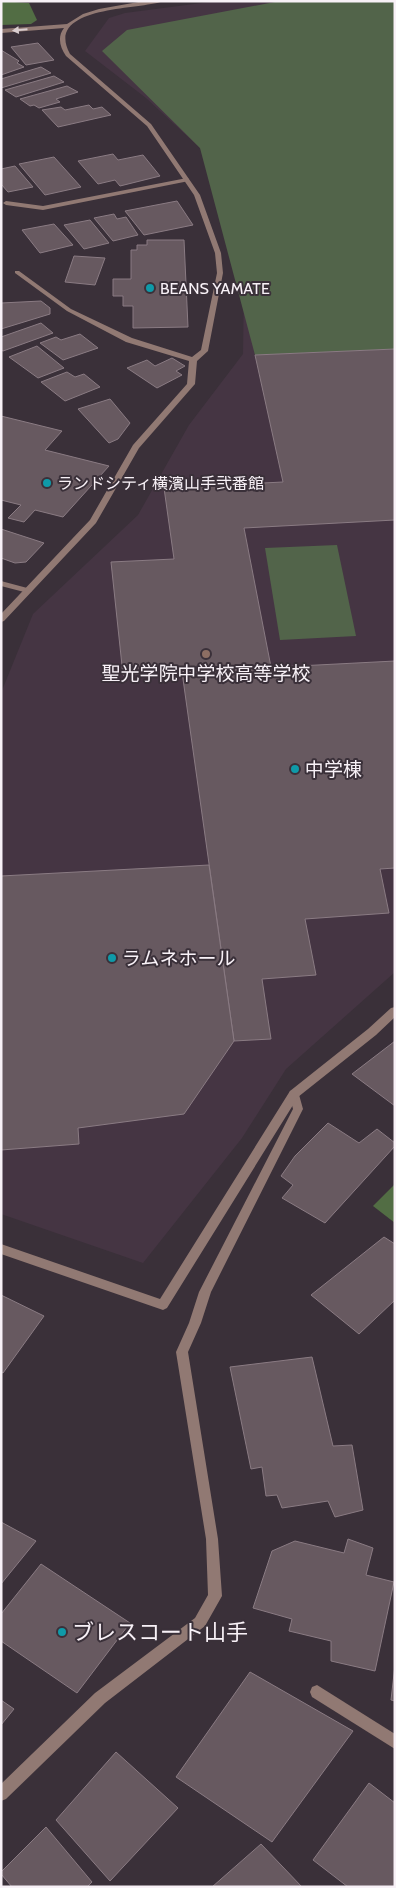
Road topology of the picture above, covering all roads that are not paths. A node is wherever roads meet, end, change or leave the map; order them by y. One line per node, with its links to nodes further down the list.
1 (161, 1): 2 (street)
2 (68, 26): 3 (street, one-way to 3); 4 (street)
3 (1, 32)
4 (188, 180): 5 (street); 7 (street)
5 (6, 203)
6 (17, 272): 7 (street)
7 (193, 360): 9 (street)
8 (1, 583): 9 (street)
9 (28, 591): 10 (street)
10 (1, 619)
11 (395, 1011): 12 (street)
12 (294, 1094): 13 (street); 16 (street)
13 (1, 1249)
14 (317, 1692): 15 (street)
15 (395, 1742)
16 (1, 1794)

